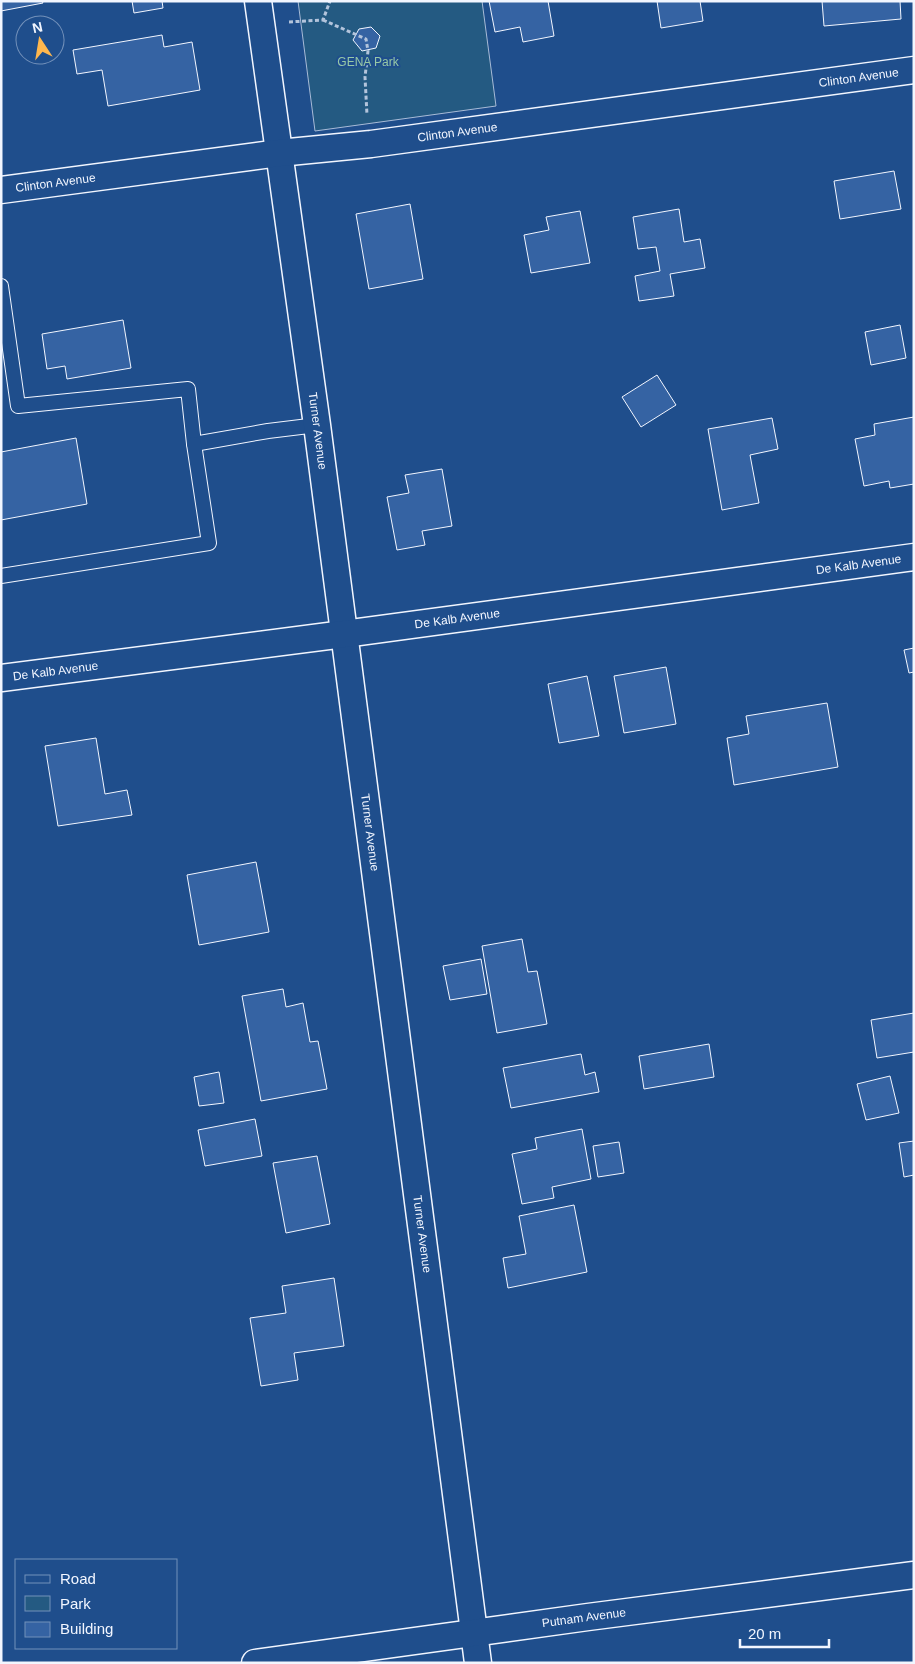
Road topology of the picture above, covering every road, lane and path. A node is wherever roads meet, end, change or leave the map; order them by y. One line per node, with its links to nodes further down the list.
1 (330, 1): 3 (path)
2 (260, 12): 3 (path); 6 (street, Turner Avenue)
3 (323, 20): 5 (path)
4 (914, 70): 5 (street, Clinton Avenue)
5 (371, 144): 6 (street, Clinton Avenue)
6 (279, 154): 7 (street, Clinton Avenue); 9 (street, Turner Avenue)
7 (1, 190)
8 (1, 286): 10 (lane)
9 (317, 424): 10 (lane); 13 (street, Turner Avenue)
10 (194, 444): 12 (lane)
11 (914, 557): 13 (street, De Kalb Avenue)
12 (1, 576)
13 (344, 634): 14 (street, De Kalb Avenue); 16 (street, Turner Avenue)
14 (1, 678)
15 (914, 1575): 16 (street, Putnam Avenue)
16 (474, 1634): 17 (street, Putnam Avenue); 18 (street, Turner Avenue)
17 (256, 1663)
18 (478, 1663)

